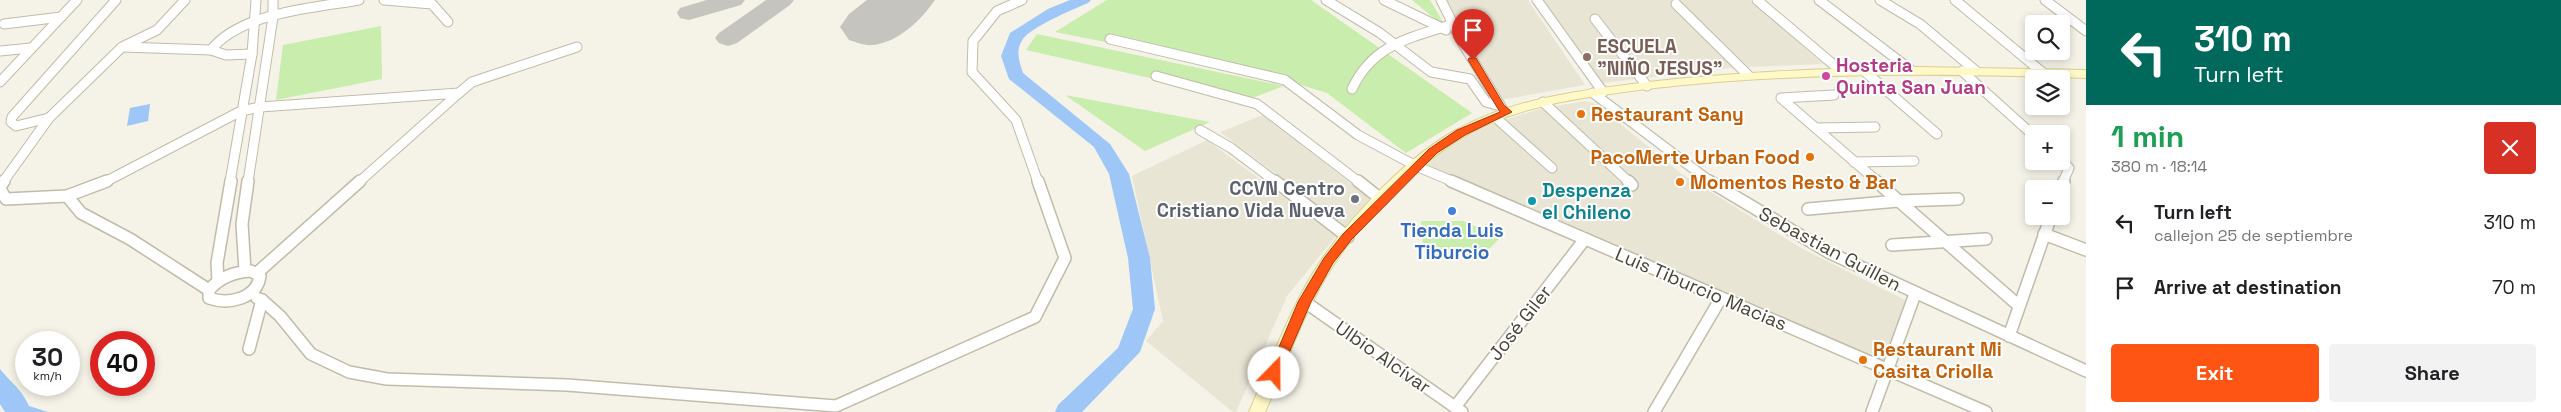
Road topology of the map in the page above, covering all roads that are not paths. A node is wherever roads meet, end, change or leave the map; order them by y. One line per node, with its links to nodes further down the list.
1 (77, 0): 19 (street)
2 (116, 0): 58 (street)
3 (185, 0): 31 (street)
4 (256, 0): 22 (street)
5 (273, 0): 20 (street)
6 (359, 0): 20 (street)
7 (384, 0): 23 (street)
8 (1022, 0): 90 (street)
9 (1326, 0): 30 (street)
10 (1384, 0): 26 (street)
11 (1441, 0): 25 (street)
12 (1537, 0): 51 (street, Sebastian Guillen)
13 (1757, 0): 40 (street)
14 (1819, 0): 38 (street)
15 (1880, 0): 42 (street)
16 (1955, 0): 39 (street)
17 (2046, 0): 27 (street)
18 (1676, 4): 46 (street)
19 (60, 17): 24 (street); 33 (street)
20 (273, 17): 22 (street); 55 (street)
21 (1595, 19): 49 (street)
22 (256, 20): 34 (street); 36 (street)
23 (448, 22)
24 (4, 24)
25 (1453, 24): 26 (street); 28 (street)
26 (1443, 28): 28 (street); 30 (street)
27 (2086, 31)
28 (1460, 37): 57 (street)
29 (1110, 39): 66 (street, Luis Tiburcio Macias)
30 (1395, 44): 50 (street); 57 (street)
31 (122, 47): 34 (street); 58 (street)
32 (577, 47): 52 (street)
33 (32, 48): 35 (street); 48 (street)
34 (211, 50): 36 (street)
35 (0, 51)
36 (252, 54): 56 (street)
37 (1863, 70): 38 (street); 40 (street); 63 (street)
38 (1911, 70): 41 (street)
39 (2040, 70)
40 (1841, 71): 46 (street)
41 (1962, 71): 42 (street); 61 (street)
42 (1976, 71): 43 (street)
43 (2025, 72)
44 (2070, 73): 45 (street)
45 (2086, 74)
46 (1748, 75): 49 (street)
47 (1156, 76): 72 (street)
48 (0, 82)
49 (1647, 86): 51 (street)
50 (1352, 89)
51 (1598, 92): 54 (street); 87 (street, Sebastian Guillen)
52 (459, 93): 55 (street); 84 (street)
53 (1834, 95): 60 (street)
54 (1543, 102): 57 (street); 68 (street)
55 (260, 107): 56 (street); 83 (street)
56 (241, 111): 70 (street); 85 (street)
57 (1501, 112): 66 (street); 67 (street)
58 (49, 118): 69 (street)
59 (1875, 127): 60 (street)
60 (1816, 128): 65 (street)
61 (2025, 128)
62 (1200, 130): 77 (street)
63 (1937, 134)
64 (1914, 161): 65 (street)
65 (1854, 162): 73 (street)
66 (1416, 166): 72 (street); 78 (street, Luis Tiburcio Macias)
67 (1552, 168)
68 (1632, 185)
69 (0, 188): 70 (street)
70 (67, 196): 86 (street)
71 (1958, 199): 73 (street)
72 (1382, 200): 77 (street)
73 (1898, 201): 74 (street); 79 (street)
74 (1808, 209)
75 (2048, 225): 76 (street)
76 (2044, 234): 82 (street); 92 (street)
77 (1348, 237): 91 (street)
78 (1585, 239): 89 (street, Luis Tiburcio Macias); 97 (street, José Giler)
79 (1943, 240): 80 (street); 81 (street); 92 (street)
80 (1986, 240)
81 (1892, 245)
82 (2086, 250)
83 (245, 271): 84 (street); 85 (street)
84 (256, 273): 88 (street)
85 (218, 281): 86 (street)
86 (209, 290): 88 (street)
87 (1915, 294): 93 (street, Sebastian Guillen); 95 (street)
88 (246, 295): 90 (street)
89 (1721, 298): 95 (street, Luis Tiburcio Macias); 99 (street)
90 (262, 300): 94 (street)
91 (1305, 302): 97 (street, Ulbio Alcívar); 98 (street)
92 (2018, 305): 93 (street)
93 (2009, 336): 96 (street, Sebastian Guillen)
94 (249, 349)
95 (1887, 370): 100 (street); 101 (street, Luis Tiburcio Macias)
96 (2086, 371)
97 (1459, 410)
98 (1257, 412)
99 (1654, 412)
100 (1872, 412)
101 (1986, 412)

